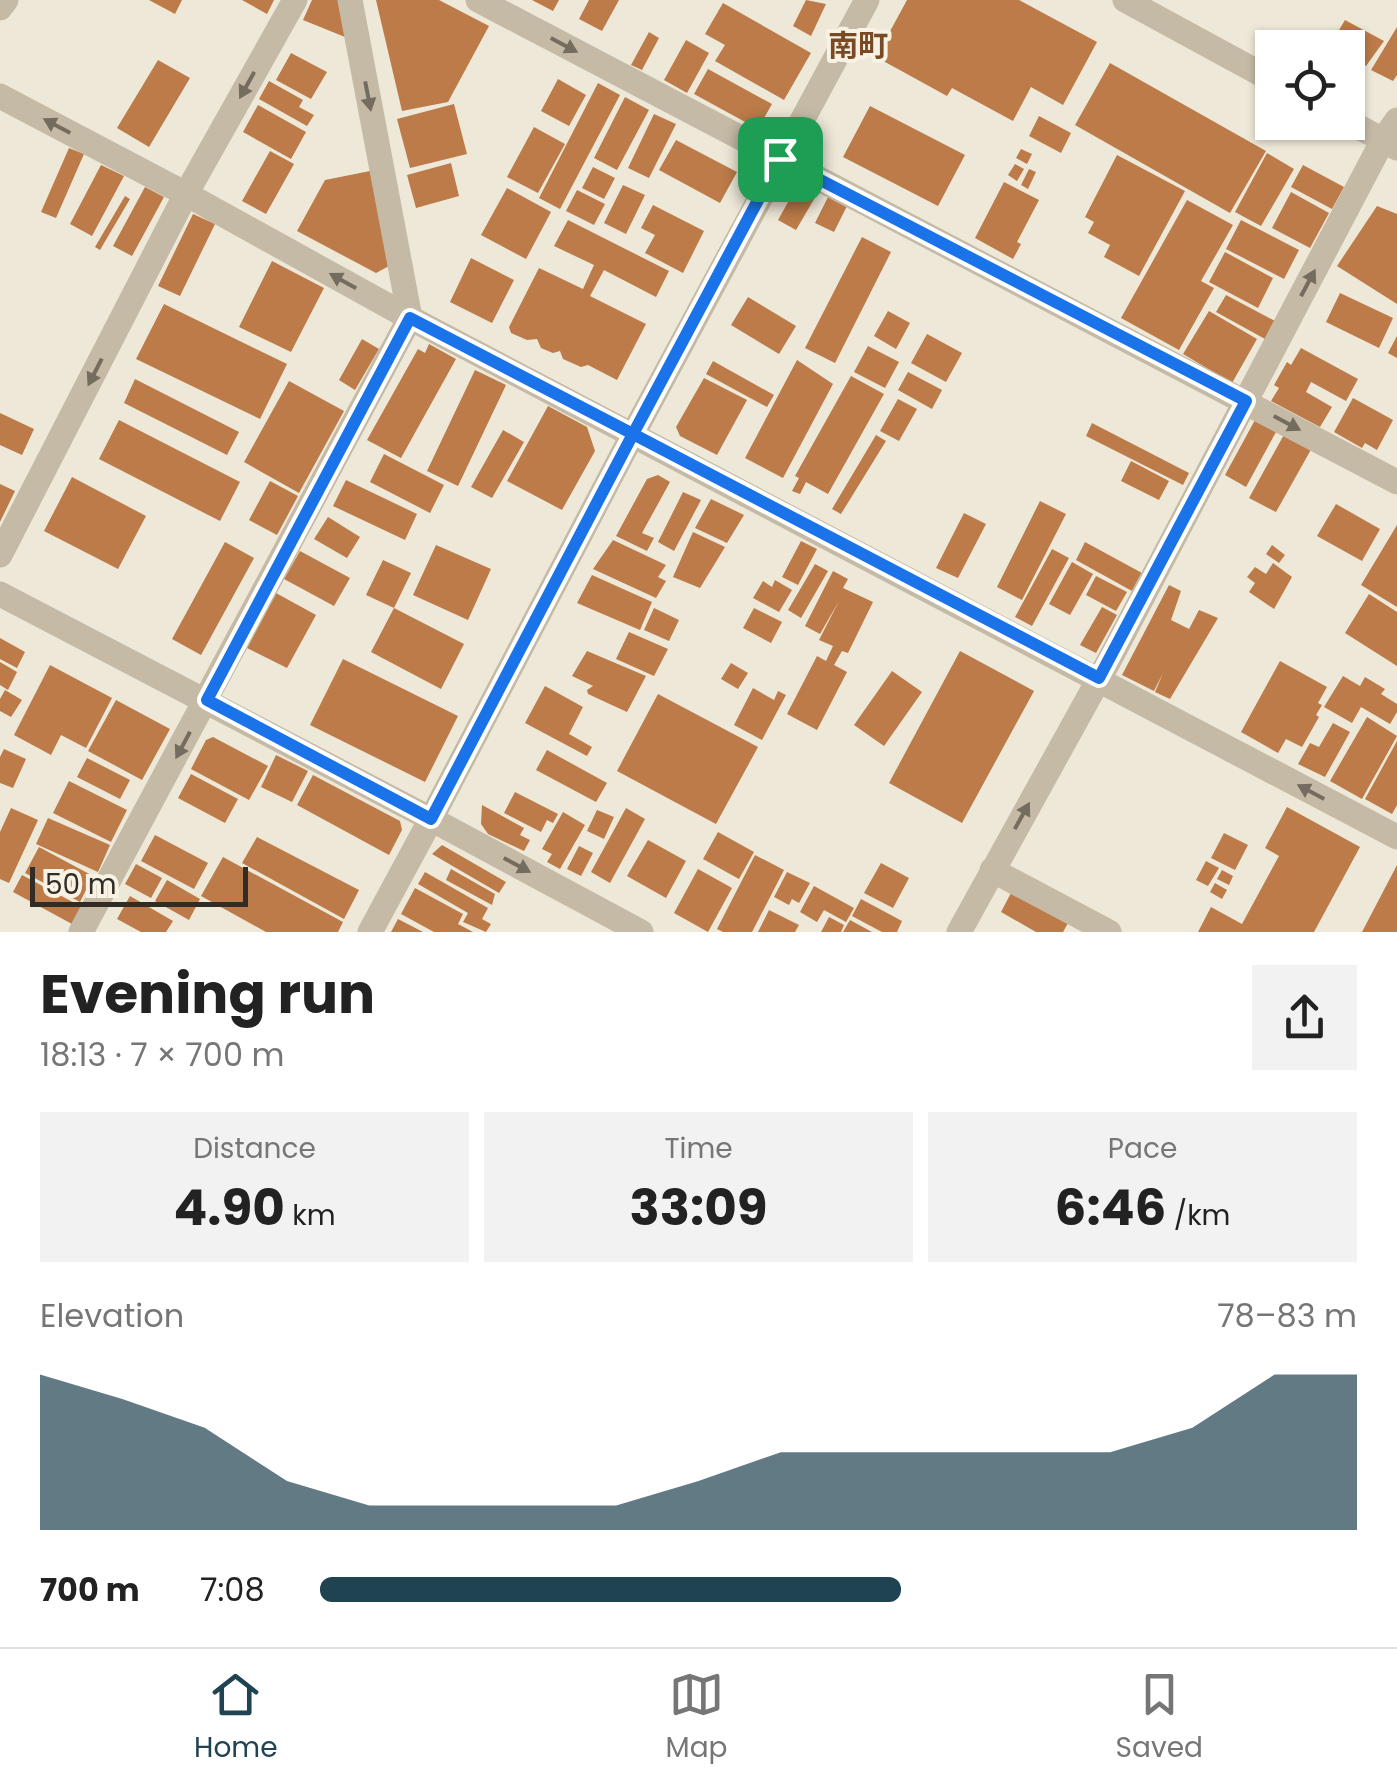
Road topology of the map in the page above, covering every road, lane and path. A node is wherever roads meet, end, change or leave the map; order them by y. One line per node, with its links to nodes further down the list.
1 (6, 0): 7 (street)
2 (295, 0): 13 (street, one-way to 13)
3 (350, 0): 14 (street, one-way to 14)
4 (478, 0): 12 (street, one-way to 12)
5 (867, 0): 12 (street)
6 (1124, 0): 8 (street)
7 (0, 8)
8 (1255, 71)
9 (0, 96): 13 (street, one-way to 9)
10 (1365, 127): 11 (street)
11 (1392, 136): 15 (street, one-way to 11)
12 (780, 159): 15 (street); 16 (street)
13 (186, 194): 14 (street, one-way to 13); 18 (street, one-way to 18)
14 (410, 318): 16 (street); 21 (street)
15 (1246, 401): 17 (street, one-way to 17); 20 (street)
16 (633, 434): 20 (street); 22 (street)
17 (1397, 482)
18 (0, 555)
19 (0, 594): 21 (street)
20 (1099, 678): 23 (street, one-way to 20); 24 (street, one-way to 20)
21 (207, 700): 22 (street); 25 (street, one-way to 25)
22 (431, 819): 26 (street); 27 (street, one-way to 27)
23 (1397, 838)
24 (992, 870): 28 (street); 29 (street)
25 (82, 932)
26 (370, 932)
27 (641, 932)
28 (959, 932)
29 (1109, 932)

